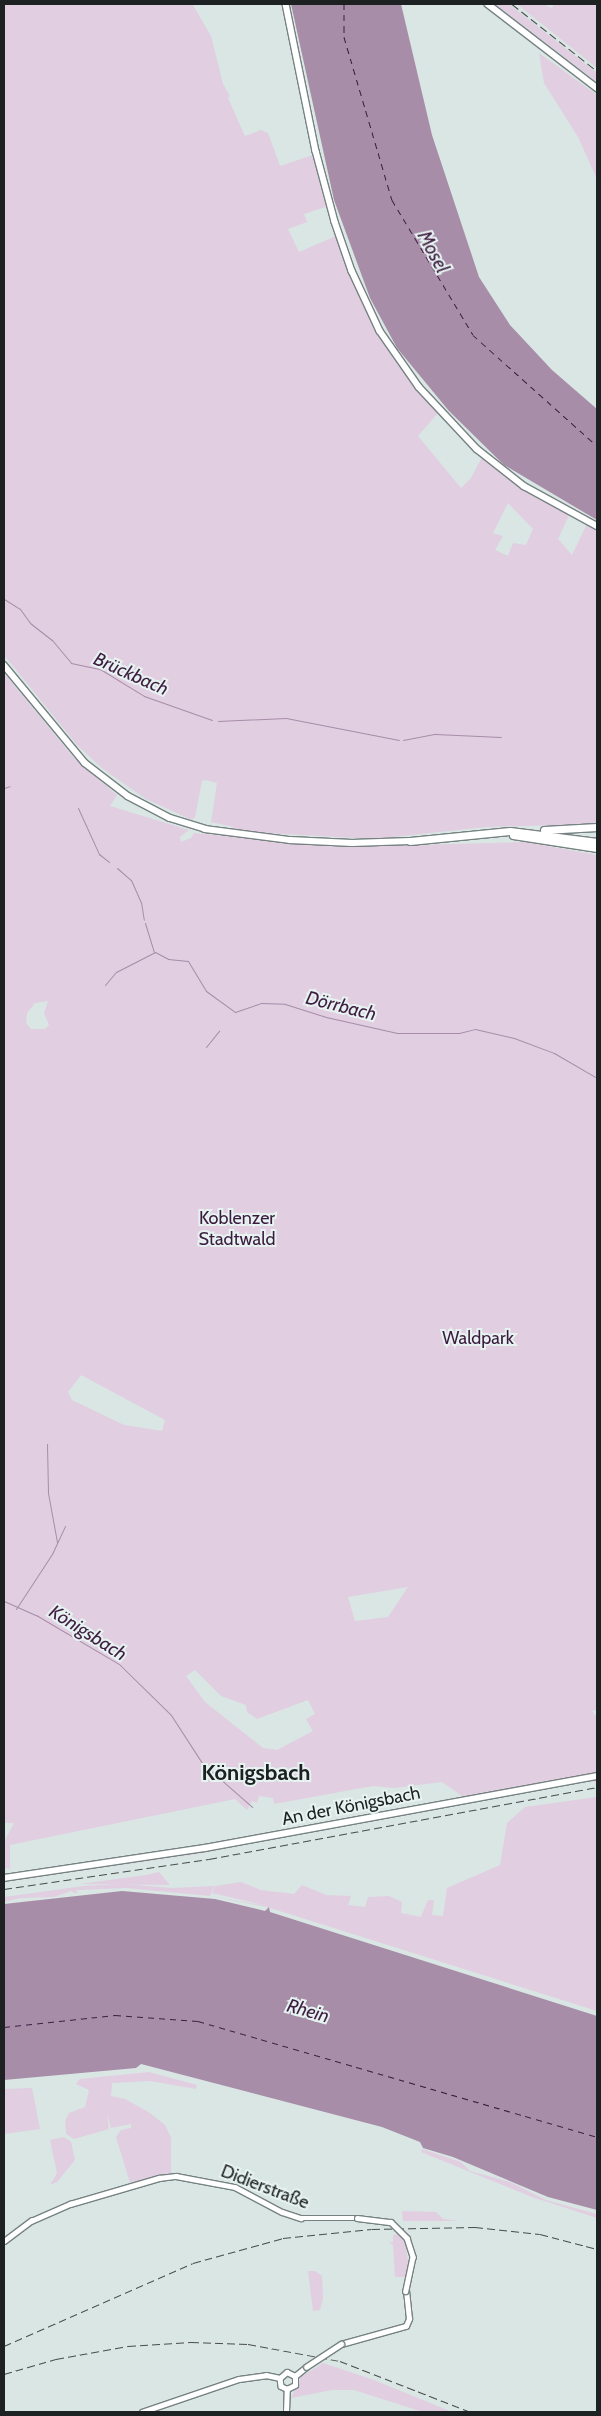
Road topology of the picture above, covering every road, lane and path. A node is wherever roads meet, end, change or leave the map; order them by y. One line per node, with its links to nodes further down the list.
1 (286, 4): 4 (main road)
2 (488, 4): 3 (main road)
3 (597, 88)
4 (597, 526)
5 (4, 665): 8 (main road)
6 (597, 827): 7 (highway)
7 (526, 831): 8 (highway); 9 (highway)
8 (410, 841): 10 (highway)
9 (597, 842)
10 (597, 848)
11 (597, 1776): 12 (main road, An der Königsbach)
12 (4, 1878)
13 (4, 2241): 14 (street, Didierstraße, bridge)
14 (295, 2376): 15 (street); 16 (street)
15 (280, 2378): 16 (street); 17 (street)
16 (288, 2389): 18 (street)
17 (142, 2412)
18 (286, 2412)

